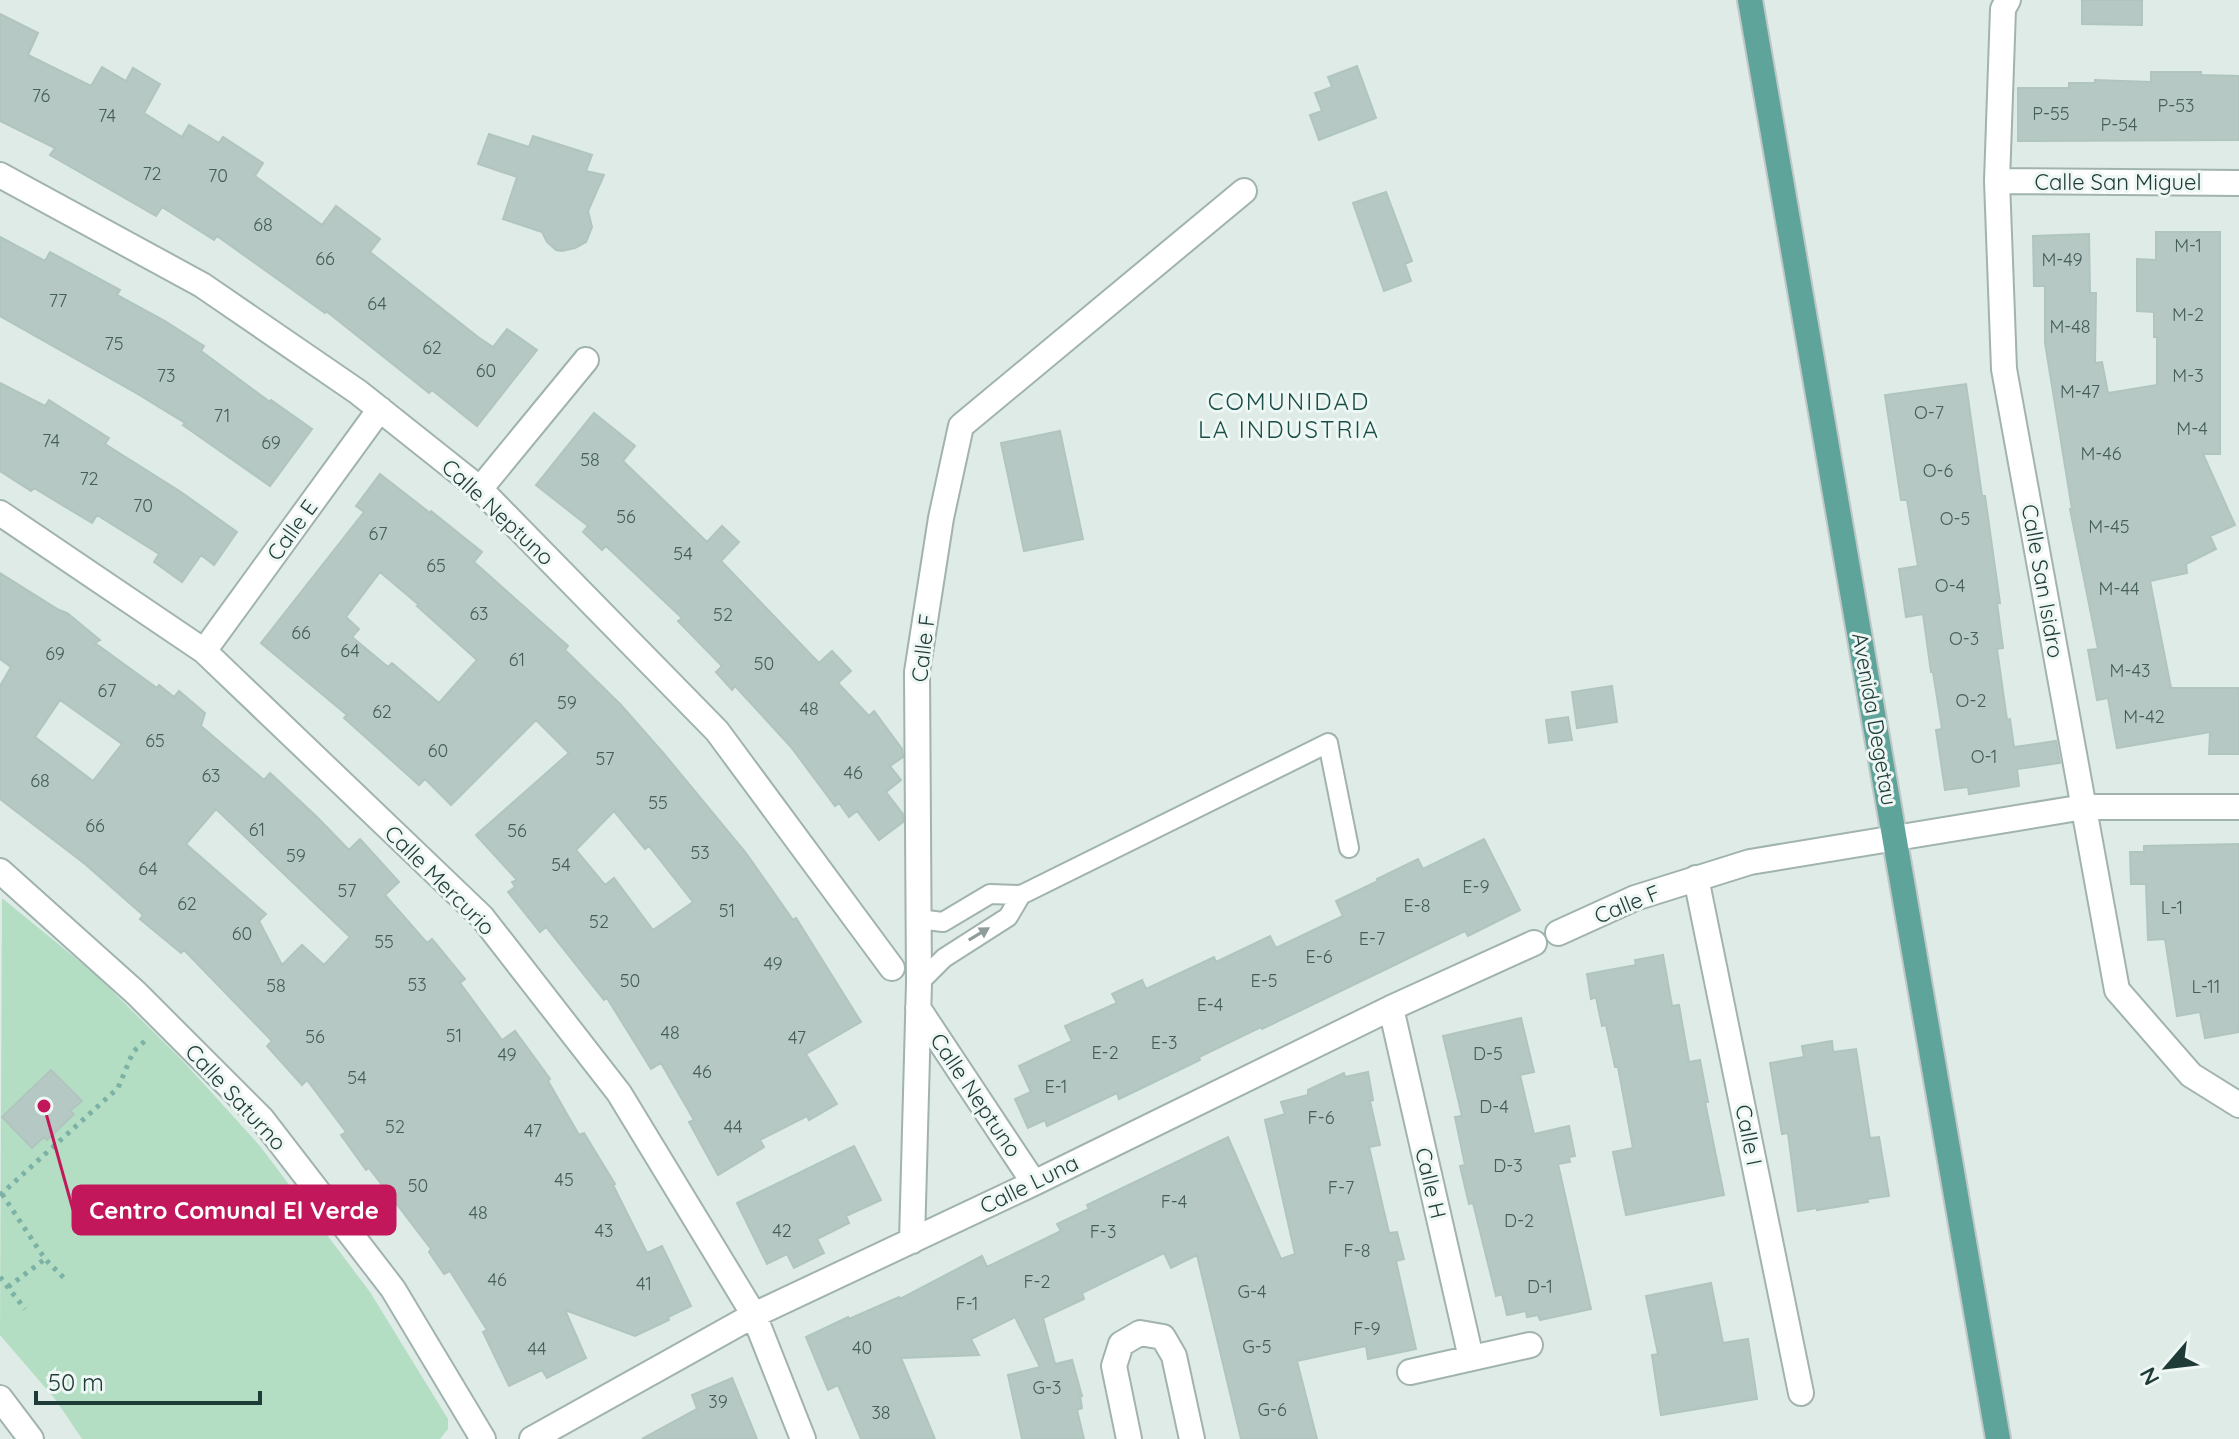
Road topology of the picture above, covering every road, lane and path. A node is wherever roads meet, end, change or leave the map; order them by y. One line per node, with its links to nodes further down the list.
1 (1750, 0): 14 (main road, Avenida Degetau)
2 (2008, 0): 4 (street, Calle San Isidro)
3 (0, 175): 8 (street, Calle Neptuno)
4 (1997, 181): 5 (street, Calle San Miguel); 12 (street, Calle San Isidro)
5 (2239, 183)
6 (1244, 191): 19 (street, Calle F)
7 (586, 360): 9 (street)
8 (380, 409): 9 (street, Calle Neptuno); 11 (street, Calle E)
9 (480, 489): 22 (street, Calle Neptuno)
10 (0, 513): 11 (street, Calle Mercurio)
11 (204, 651): 36 (street, Calle Mercurio)
12 (2084, 807): 13 (street, Calle F); 14 (street, Calle F); 27 (street, Calle San Isidro)
13 (2239, 807)
14 (1896, 838): 17 (street, Calle F); 48 (main road, Avenida Degetau)
15 (1349, 848): 18 (lane)
16 (0, 871): 26 (street, Calle Saturno)
17 (1696, 878): 20 (street, Calle F); 40 (street, Calle I)
18 (1021, 895): 19 (lane); 23 (lane, one-way to 18)
19 (918, 919): 23 (street, Calle F)
20 (1558, 933)
21 (1534, 943): 25 (street, Calle Luna)
22 (892, 968)
23 (919, 983): 24 (street, Calle F)
24 (918, 1008): 28 (street, Calle Neptuno); 30 (street, Calle F)
25 (1391, 1008): 28 (street, Calle Luna); 38 (street, Calle H)
26 (165, 1022): 29 (path); 43 (street, Calle Saturno)
27 (2239, 1105)
28 (1034, 1183): 30 (street, Calle Luna)
29 (1, 1194): 31 (path)
30 (912, 1241): 36 (street, Calle Luna)
31 (45, 1259): 33 (path); 34 (path)
32 (0, 1277): 34 (path)
33 (64, 1278)
34 (8, 1287): 35 (path)
35 (25, 1309)
36 (754, 1315): 44 (street, Calle Luna); 45 (street, Calle Mercurio)
37 (1530, 1345): 38 (street)
38 (1471, 1358): 39 (street)
39 (1410, 1372)
40 (1801, 1393)
41 (0, 1398): 42 (street)
42 (31, 1439)
43 (483, 1439)
44 (532, 1439)
45 (803, 1439)
46 (1129, 1439): 47 (street)
47 (1192, 1439)
48 (1998, 1439)

